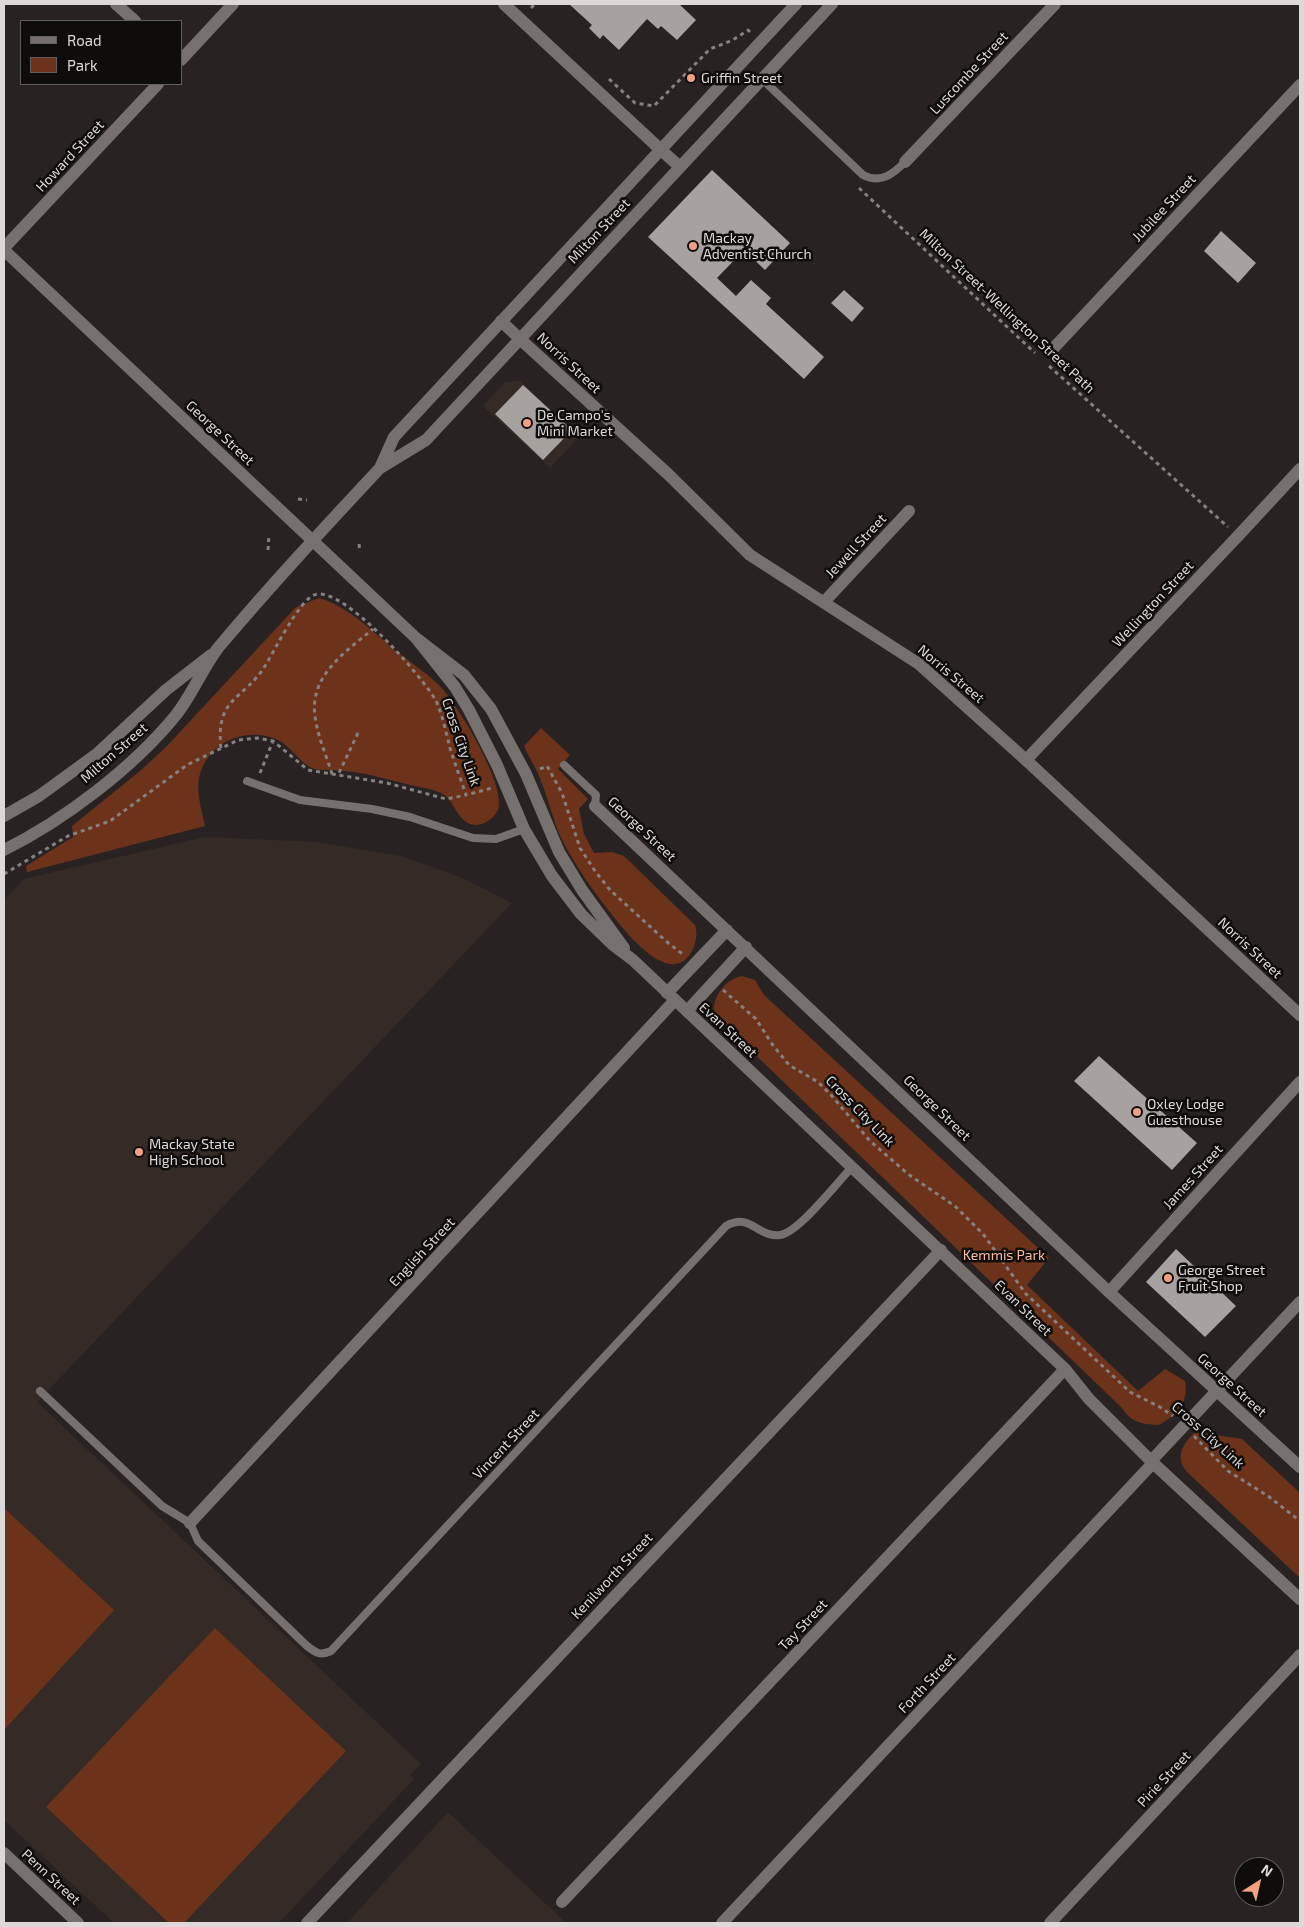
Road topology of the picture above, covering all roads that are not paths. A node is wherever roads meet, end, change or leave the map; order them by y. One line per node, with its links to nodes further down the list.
1 (116, 4): 7 (street)
2 (233, 4): 8 (street)
3 (504, 4): 12 (street)
4 (832, 4): 9 (street, Milton Street)
5 (1055, 4): 13 (street, Luscombe Street)
6 (793, 5): 12 (street, Milton Street)
7 (134, 20)
8 (182, 59)
9 (762, 79): 13 (lane); 14 (street, Milton Street)
10 (157, 85): 15 (street, Howard Street)
11 (1300, 85): 18 (street, Jubilee Street)
12 (661, 150): 14 (street); 16 (street, Milton Street)
13 (905, 162)
14 (679, 166): 17 (street, Milton Street)
15 (4, 249): 22 (street, George Street)
16 (501, 322): 17 (street, Norris Street); 19 (street, Milton Street)
17 (520, 339): 19 (street, Milton Street); 23 (street, Norris Street)
18 (1050, 352)
19 (380, 468): 22 (street, Milton Street)
20 (1300, 469): 26 (street, Wellington Street)
21 (909, 511): 23 (street, Jewell Street)
22 (313, 541): 24 (street, George Street); 25 (street, Milton Street)
23 (824, 602): 26 (street, Norris Street)
24 (416, 638): 31 (street, George Street); 32 (street, George Street)
25 (217, 650): 30 (street, Milton Street); 33 (street, Milton Street)
26 (1026, 760): 39 (street, Norris Street)
27 (564, 765): 29 (lane, George Street)
28 (247, 781): 32 (lane)
29 (595, 806): 34 (street, George Street)
30 (4, 816)
31 (544, 820): 32 (street); 36 (street, Evan Street)
32 (524, 829): 36 (street, Evan Street)
33 (4, 850)
34 (727, 930): 35 (street, George Street); 37 (street, English Street)
35 (746, 948): 38 (street); 43 (street, George Street)
36 (633, 960): 37 (street, Evan Street)
37 (671, 996): 38 (street, Evan Street); 50 (street, English Street)
38 (687, 1011): 41 (street, Evan Street)
39 (1300, 1015)
40 (1300, 1082): 43 (street, James Street)
41 (852, 1167): 42 (street, Evan Street); 50 (lane, Vincent Street)
42 (941, 1250): 45 (street, Evan Street); 56 (street, Kenilworth Street)
43 (1109, 1292): 47 (street, George Street)
44 (1300, 1302): 47 (street, Forth Street)
45 (1065, 1369): 48 (street, Evan Street); 54 (street, Tay Street)
46 (40, 1391): 50 (lane)
47 (1217, 1392): 48 (street, Forth Street); 49 (street, George Street)
48 (1152, 1462): 51 (street, Evan Street); 57 (street, Forth Street)
49 (1300, 1467)
50 (190, 1523)
51 (1300, 1599)
52 (1300, 1655): 58 (street, Pirie Street)
53 (4, 1853): 55 (street, Penn Street)
54 (562, 1902)
55 (78, 1923)
56 (307, 1923)
57 (722, 1923)
58 (1050, 1923)

